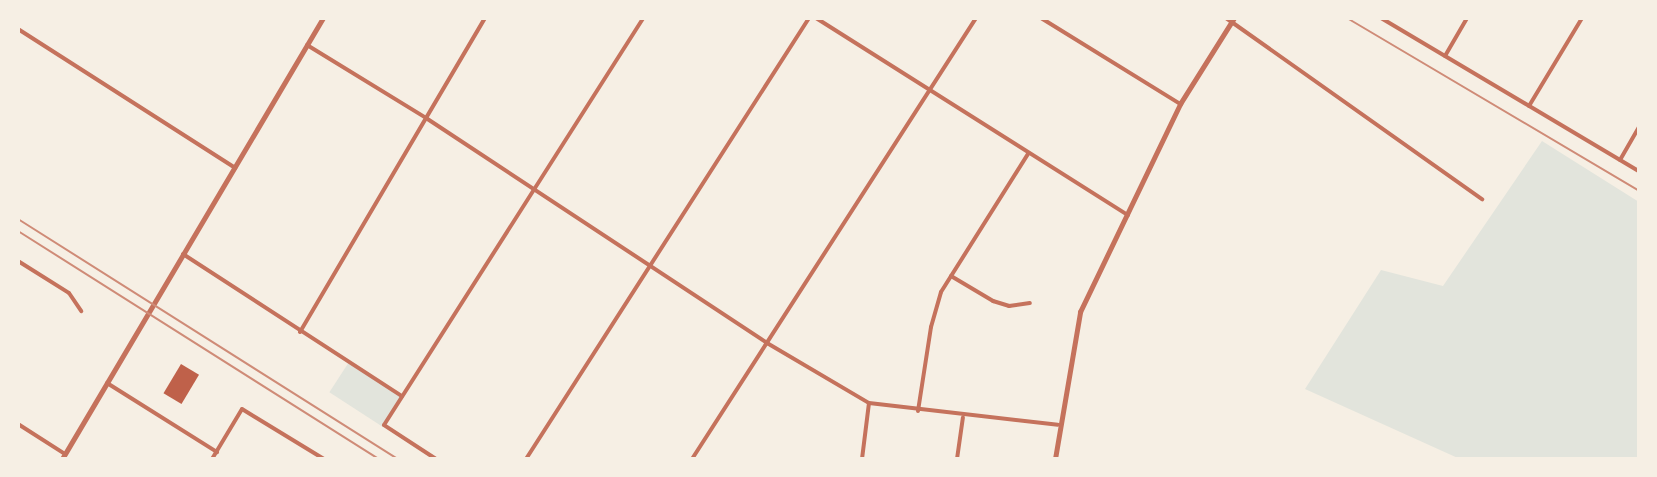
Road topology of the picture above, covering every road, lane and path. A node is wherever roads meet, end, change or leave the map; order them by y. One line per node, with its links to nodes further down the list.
1 (323, 18): 14 (street)
2 (485, 18): 19 (street)
3 (643, 18): 25 (street)
4 (809, 18): 30 (street)
5 (816, 18): 16 (street)
6 (976, 18): 16 (street)
7 (1041, 18): 17 (street)
8 (1226, 18): 12 (street)
9 (1381, 18): 15 (street)
10 (1467, 18): 15 (street)
11 (1582, 18): 18 (street)
12 (1233, 20): 17 (street); 26 (street)
13 (18, 29): 23 (street)
14 (307, 45): 19 (street); 23 (street)
15 (1446, 56): 18 (street)
16 (928, 89): 21 (street); 35 (street)
17 (1180, 104): 27 (street)
18 (1529, 106): 22 (street)
19 (426, 118): 25 (street); 34 (street)
20 (1639, 127): 22 (street)
21 (1029, 154): 27 (street); 31 (street)
22 (1620, 160): 24 (street)
23 (234, 168): 28 (street)
24 (1639, 171)
25 (532, 191): 30 (street); 37 (street)
26 (1482, 199)
27 (1128, 215): 42 (street)
28 (183, 254): 34 (street); 36 (street)
29 (18, 261): 33 (street)
30 (650, 266): 35 (street); 49 (street)
31 (951, 276): 32 (street); 39 (street)
32 (1030, 303)
33 (81, 311)
34 (300, 332): 37 (street)
35 (767, 343): 38 (street); 45 (street)
36 (107, 383): 43 (street); 44 (street)
37 (402, 396): 48 (street)
38 (869, 403): 39 (street); 51 (street)
39 (918, 411): 40 (street)
40 (963, 417): 42 (street); 52 (street)
41 (18, 424): 44 (street)
42 (1058, 425): 53 (street)
43 (217, 452): 46 (street); 47 (street)
44 (64, 457)
45 (694, 457): 50 (street)
46 (212, 459)
47 (324, 459)
48 (436, 459)
49 (526, 459)
50 (701, 459)
51 (862, 459)
52 (957, 459)
53 (1055, 459)

